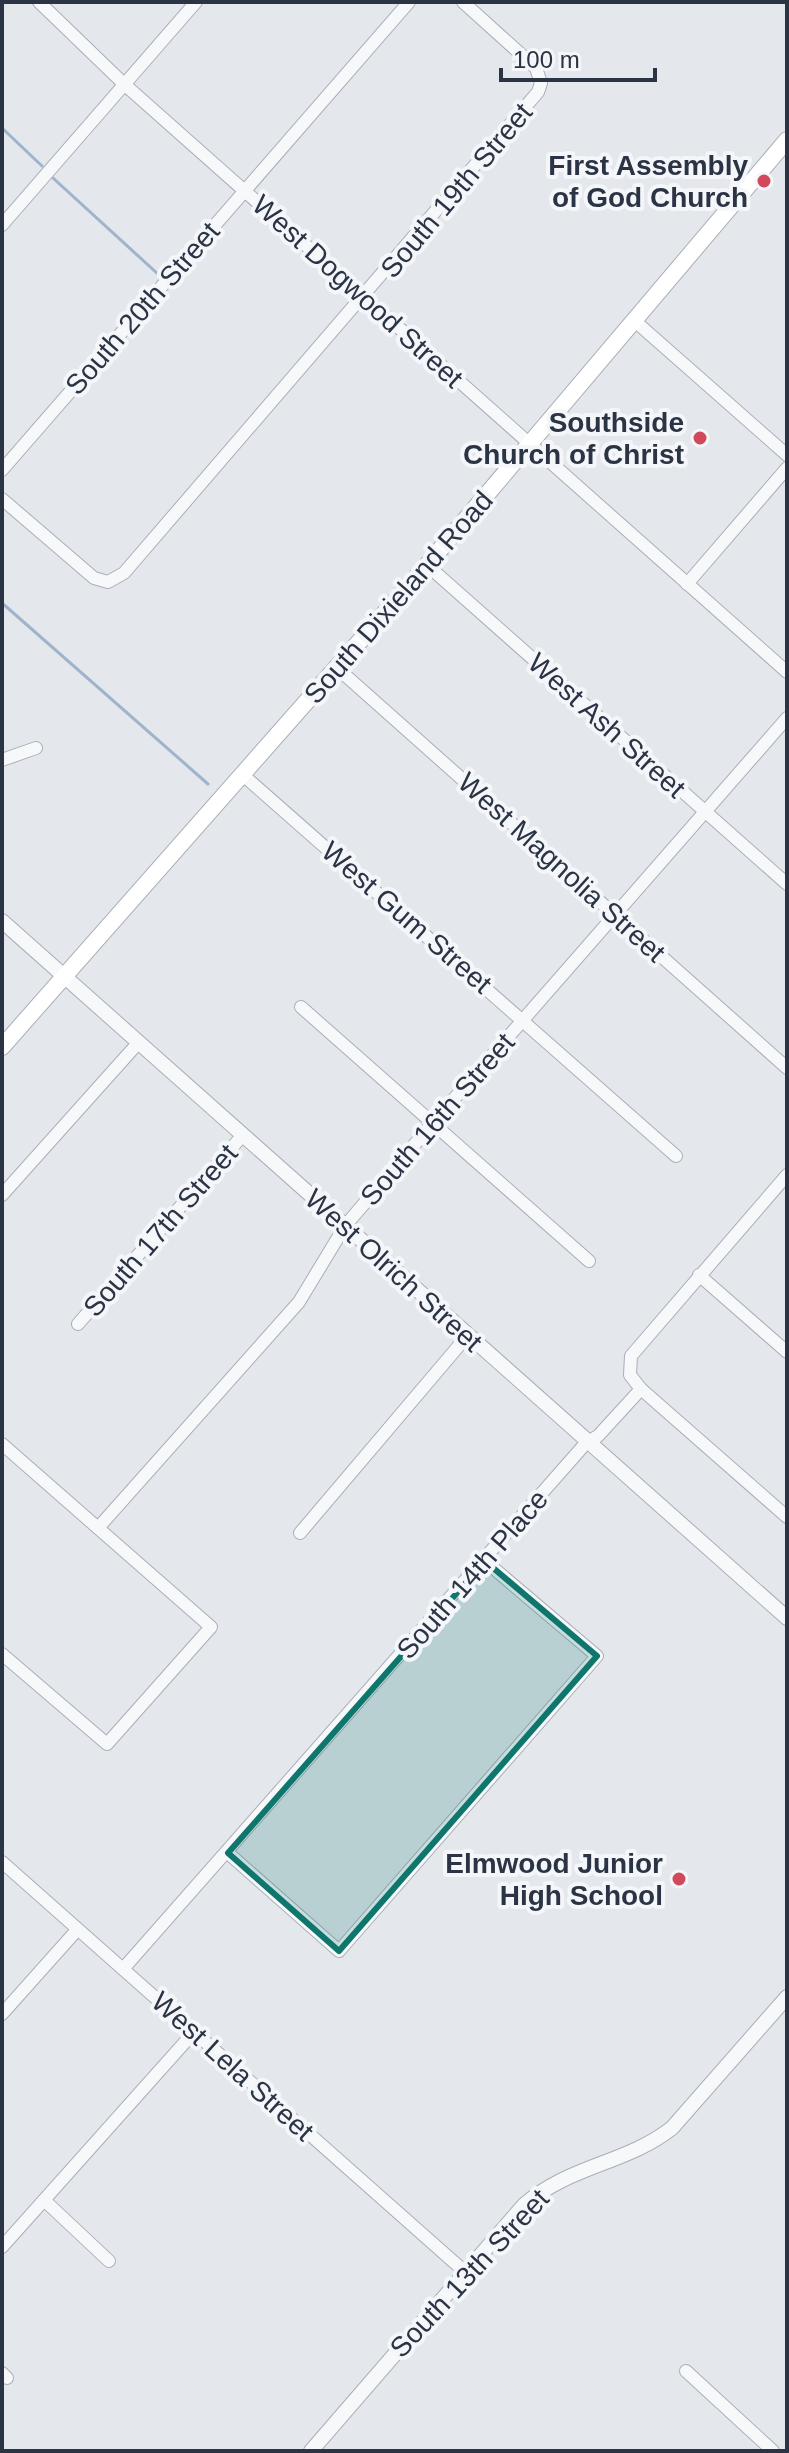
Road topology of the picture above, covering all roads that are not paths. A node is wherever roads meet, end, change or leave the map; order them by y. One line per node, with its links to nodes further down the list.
1 (39, 2): 5 (street, West Dogwood Street)
2 (196, 2): 5 (street)
3 (409, 2): 7 (street, South 20th Street)
4 (463, 2): 9 (street, South 19th Street)
5 (124, 84): 7 (street, West Dogwood Street); 8 (street)
6 (787, 140): 10 (main road, South Dixieland Road)
7 (244, 190): 9 (street, West Dogwood Street); 14 (street, South 20th Street)
8 (2, 225)
9 (365, 297): 11 (street, West Dogwood Street); 15 (street, South 19th Street)
10 (636, 322): 11 (main road, South Dixieland Road); 12 (street)
11 (530, 443): 16 (main road, South Dixieland Road); 17 (street, West Dogwood Street)
12 (787, 455)
13 (787, 468): 17 (street)
14 (2, 470)
15 (2, 499)
16 (427, 565): 18 (main road, South Dixieland Road); 24 (street, West Ash Street)
17 (687, 584): 19 (street, West Dogwood Street)
18 (336, 667): 23 (main road, South Dixieland Road); 26 (street, West Magnolia Street)
19 (787, 672)
20 (787, 718): 24 (street, South 16th Street)
21 (36, 748): 22 (street)
22 (2, 760)
23 (243, 775): 28 (main road, South Dixieland Road); 30 (street, West Gum Street)
24 (705, 812): 25 (street, West Ash Street); 26 (street, South 16th Street)
25 (787, 884)
26 (615, 915): 30 (street, South 16th Street); 33 (street, West Magnolia Street)
27 (2, 921): 28 (street, West Olrich Street)
28 (65, 975): 31 (street, West Olrich Street); 32 (main road, South Dixieland Road)
29 (301, 1007): 34 (street)
30 (524, 1019): 34 (street, South 16th Street); 36 (street, West Gum Street)
31 (139, 1042): 35 (street, West Olrich Street); 38 (street)
32 (2, 1047)
33 (787, 1068)
34 (432, 1124): 39 (street, South 16th Street); 40 (street)
35 (242, 1136): 39 (street, West Olrich Street); 42 (street, South 17th Street)
36 (676, 1156)
37 (785, 1183): 41 (street)
38 (2, 1195)
39 (345, 1226): 43 (street, West Olrich Street); 49 (street, South 16th Street)
40 (589, 1261)
41 (699, 1275): 44 (street); 45 (street)
42 (78, 1324)
43 (468, 1335): 46 (street, West Olrich Street); 50 (street)
44 (787, 1352)
45 (641, 1389): 46 (street, South 14th Place); 48 (street)
46 (586, 1443): 51 (street, South 14th Place); 52 (street, West Olrich Street)
47 (2, 1444): 49 (street)
48 (787, 1517)
49 (98, 1528): 53 (street)
50 (300, 1533)
51 (485, 1561): 54 (street, South 14th Place); 54 (street)
52 (787, 1618)
53 (2, 1654)
54 (228, 1853): 57 (street, South 14th Place)
55 (2, 1862): 56 (street, West Lela Street)
56 (77, 1930): 57 (street, West Lela Street); 59 (street)
57 (123, 1969): 60 (street, West Lela Street)
58 (787, 1997): 64 (street, South 13th Street)
59 (2, 2014)
60 (194, 2032): 61 (street); 64 (street, West Lela Street)
61 (44, 2200): 62 (street); 63 (street)
62 (2, 2247)
63 (109, 2261)
64 (464, 2271): 66 (street, South 13th Street)
65 (686, 2371): 67 (street)
66 (311, 2451)
67 (773, 2451)

